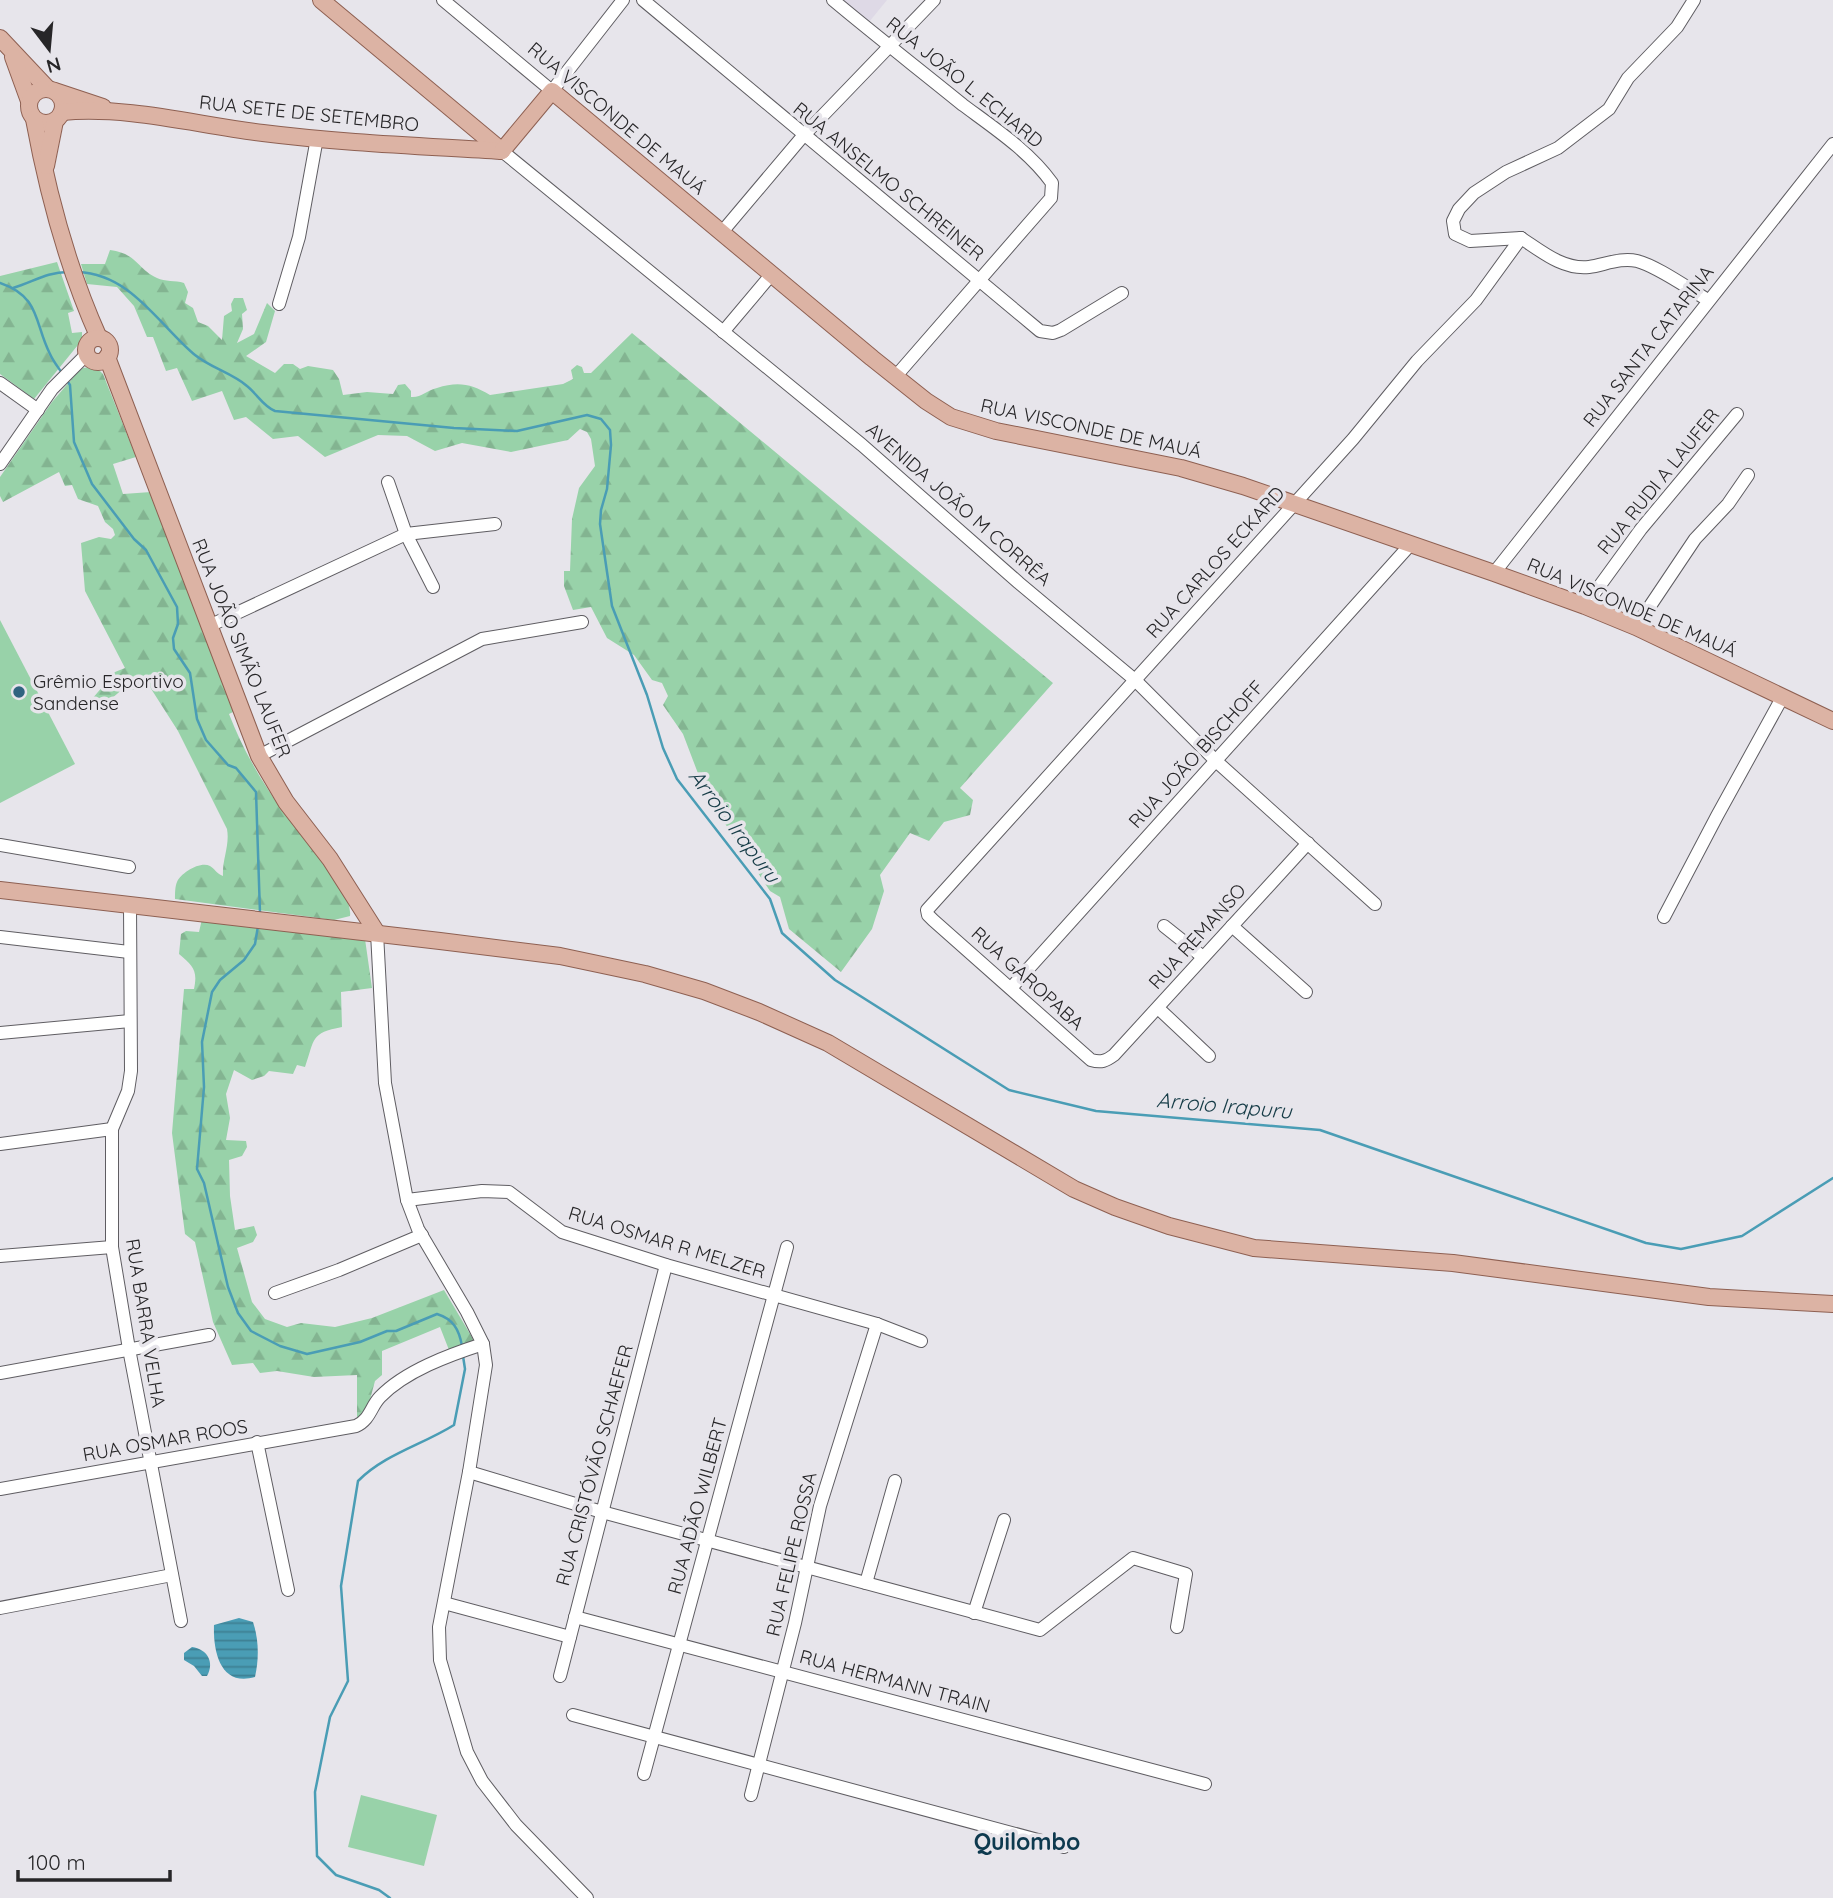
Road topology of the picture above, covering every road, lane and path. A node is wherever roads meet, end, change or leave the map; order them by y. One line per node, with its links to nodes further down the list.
1 (321, 0): 19 (main road)
2 (443, 0): 11 (street, RUA VISCONDE DE MAUÁ)
3 (623, 0): 11 (street)
4 (643, 0): 16 (street, RUA ANSELMO SCHREINER)
5 (834, 0): 9 (street, RUA JOÃO L. ECHARD)
6 (934, 0): 9 (street)
7 (1693, 0): 22 (street)
8 (5, 45): 10 (main road, RUA SETE DE SETEMBRO); 12 (main road, RUA SETE DE SETEMBRO)
9 (888, 46): 16 (street); 24 (street, RUA JOÃO L. ECHARD)
10 (51, 90): 12 (main road); 13 (main road, RUA SETE DE SETEMBRO); 14 (main road)
11 (552, 91): 19 (main road); 21 (main road, RUA VISCONDE DE MAUÁ)
12 (29, 101): 15 (main road)
13 (112, 110): 14 (main road, RUA SETE DE SETEMBRO); 17 (main road, RUA SETE DE SETEMBRO)
14 (59, 117): 15 (main road); 20 (main road)
15 (34, 119): 20 (main road)
16 (803, 136): 21 (street); 24 (street, RUA ANSELMO SCHREINER)
17 (317, 138): 19 (main road, RUA SETE DE SETEMBRO); 27 (street)
18 (1833, 144): 26 (street, RUA SANTA CATARINA)
19 (502, 150): 28 (street, AVENIDA JOÃO M CORRÊA)
20 (45, 172): 29 (main road)
21 (722, 232): 23 (main road, RUA VISCONDE DE MAUÁ)
22 (1521, 238): 26 (street); 37 (street, RUA CARLOS ECKARD)
23 (771, 275): 28 (street); 30 (main road, RUA VISCONDE DE MAUÁ)
24 (978, 279): 25 (street, RUA ANSELMO SCHREINER); 30 (street)
25 (1122, 293)
26 (1708, 300): 41 (street, RUA SANTA CATARINA)
27 (279, 304)
28 (723, 332): 47 (street, AVENIDA JOÃO M CORRÊA)
29 (88, 350): 32 (street); 45 (main road, RUA JOÃO SIMÃO LAUFER)
30 (896, 376): 37 (main road, RUA VISCONDE DE MAUÁ)
31 (0, 383): 32 (street)
32 (38, 410): 34 (street)
33 (1737, 414): 43 (street, RUA RUDI A LAUFER)
34 (0, 464)
35 (1748, 475): 46 (street)
36 (387, 482): 39 (street)
37 (1294, 504): 40 (main road, RUA VISCONDE DE MAUÁ); 47 (street, RUA CARLOS ECKARD)
38 (495, 524): 39 (street)
39 (406, 534): 42 (street); 45 (street)
40 (1410, 545): 41 (main road, RUA VISCONDE DE MAUÁ); 51 (street, RUA JOÃO BISCHOFF)
41 (1494, 573): 43 (main road, RUA VISCONDE DE MAUÁ)
42 (433, 587)
43 (1585, 606): 46 (main road, RUA VISCONDE DE MAUÁ)
44 (582, 622): 50 (street)
45 (209, 626): 50 (main road, RUA JOÃO SIMÃO LAUFER)
46 (1636, 628): 48 (main road, RUA VISCONDE DE MAUÁ)
47 (1135, 680): 51 (street, AVENIDA JOÃO M CORRÊA); 58 (street, RUA CARLOS ECKARD)
48 (1782, 698): 49 (main road, RUA VISCONDE DE MAUÁ); 59 (street)
49 (1833, 721)
50 (259, 756): 62 (main road, RUA JOÃO SIMÃO LAUFER)
51 (1216, 761): 52 (street, AVENIDA JOÃO M CORRÊA); 66 (street, RUA JOÃO BISCHOFF)
52 (1308, 843): 56 (street, AVENIDA JOÃO M CORRÊA); 61 (street, RUA REMANSO)
53 (0, 845): 54 (street)
54 (129, 867)
55 (0, 890): 57 (main road)
56 (1375, 904)
57 (130, 905): 62 (main road); 64 (street, RUA BARRA VELHA)
58 (929, 905): 66 (street, RUA GAROPABA)
59 (1664, 917)
60 (1164, 926): 65 (street)
61 (1232, 926): 65 (street, RUA REMANSO); 67 (street)
62 (377, 933): 75 (street); 83 (main road)
63 (0, 937): 64 (street)
64 (129, 952): 69 (street, RUA BARRA VELHA)
65 (1203, 957): 68 (street, RUA REMANSO)
66 (1011, 988): 71 (street, RUA GAROPABA)
67 (1306, 992)
68 (1158, 1008): 71 (street, RUA REMANSO); 72 (street)
69 (130, 1021): 70 (street); 73 (street, RUA BARRA VELHA)
70 (0, 1032)
71 (1114, 1055)
72 (1209, 1056)
73 (111, 1129): 74 (street); 77 (street, RUA BARRA VELHA)
74 (0, 1144)
75 (407, 1200): 76 (street); 80 (street, RUA OSMAR R MELZER)
76 (422, 1235): 81 (street); 87 (street)
77 (112, 1247): 79 (street); 88 (street, RUA BARRA VELHA)
78 (787, 1247): 82 (street, RUA ADÃO WILBERT)
79 (0, 1256)
80 (666, 1265): 82 (street, RUA OSMAR R MELZER); 95 (street, RUA CRISTÓVÃO SCHAEFER)
81 (275, 1293)
82 (774, 1294): 84 (street, RUA OSMAR R MELZER); 97 (street, RUA ADÃO WILBERT)
83 (1833, 1304)
84 (877, 1324): 86 (street, RUA OSMAR R MELZER); 98 (street, RUA FELIPE ROSSA)
85 (209, 1335): 88 (street)
86 (921, 1341)
87 (483, 1344): 90 (street, RUA OSMAR ROOS); 92 (street)
88 (129, 1349): 89 (street); 91 (street, RUA BARRA VELHA)
89 (0, 1373)
90 (257, 1443): 91 (street, RUA OSMAR ROOS); 101 (street)
91 (150, 1463): 94 (street, RUA OSMAR ROOS); 99 (street, RUA BARRA VELHA)
92 (469, 1472): 95 (street); 102 (street)
93 (895, 1481): 100 (street)
94 (0, 1489)
95 (602, 1512): 97 (street); 105 (street, RUA CRISTÓVÃO SCHAEFER)
96 (1004, 1520): 104 (street)
97 (708, 1539): 98 (street); 109 (street, RUA ADÃO WILBERT)
98 (807, 1567): 100 (street); 110 (street, RUA FELIPE ROSSA)
99 (172, 1575): 103 (street); 106 (street, RUA BARRA VELHA)
100 (866, 1583): 104 (street)
101 (288, 1590)
102 (443, 1603): 108 (street); 119 (street)
103 (0, 1608)
104 (974, 1613): 107 (street)
105 (575, 1617): 108 (street, RUA CRISTÓVÃO SCHAEFER); 109 (street, RUA HERMANN TRAIN)
106 (181, 1620)
107 (1177, 1628)
108 (570, 1637): 111 (street, RUA CRISTÓVÃO SCHAEFER)
109 (679, 1645): 110 (street, RUA HERMANN TRAIN); 113 (street, RUA ADÃO WILBERT)
110 (783, 1671): 114 (street, RUA FELIPE ROSSA); 116 (street, RUA HERMANN TRAIN)
111 (560, 1676)
112 (573, 1715): 113 (street)
113 (654, 1737): 114 (street); 115 (street, RUA ADÃO WILBERT)
114 (759, 1764): 117 (street, RUA FELIPE ROSSA); 118 (street)
115 (644, 1774)
116 (1205, 1784)
117 (751, 1795)
118 (1064, 1846)
119 (587, 1898)

